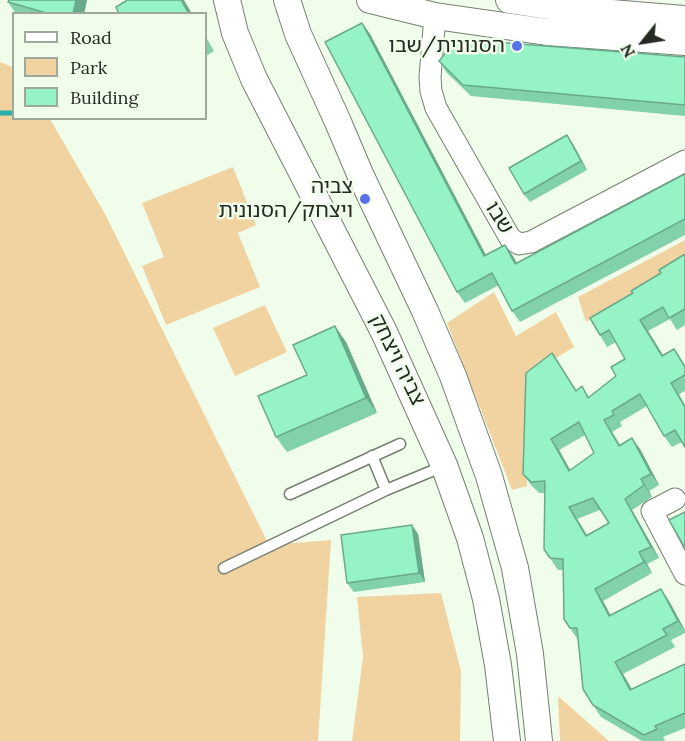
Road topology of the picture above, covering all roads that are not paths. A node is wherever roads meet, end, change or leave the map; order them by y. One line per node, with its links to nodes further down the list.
1 (227, 0): 12 (street, צביה ויצחק)
2 (286, 0): 19 (street, צביה ויצחק)
3 (370, 0): 5 (street)
4 (509, 0): 6 (street)
5 (435, 16): 6 (street); 9 (street, שבו)
6 (628, 18): 7 (street); 8 (street)
7 (685, 19)
8 (685, 42)
9 (685, 161)
10 (400, 444): 11 (lane)
11 (372, 456): 13 (lane); 14 (lane)
12 (444, 465): 13 (lane); 18 (street, צביה ויצחק)
13 (386, 490): 16 (lane)
14 (290, 494)
15 (675, 499): 17 (street)
16 (224, 568)
17 (685, 574)
18 (507, 741)
19 (539, 741)

